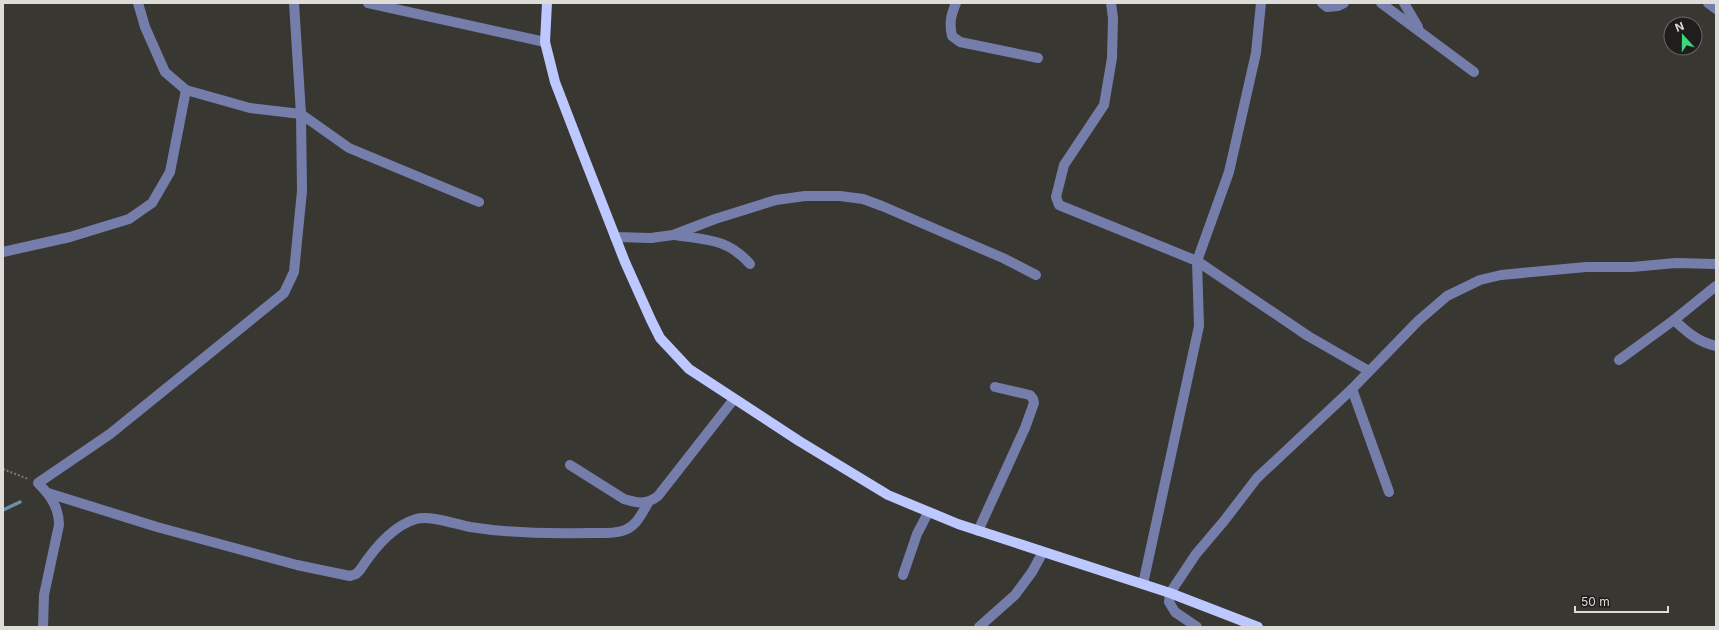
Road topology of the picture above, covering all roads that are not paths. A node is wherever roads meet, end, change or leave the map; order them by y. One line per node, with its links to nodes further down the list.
1 (138, 3): 18 (street)
2 (294, 3): 19 (street)
3 (368, 3): 15 (street)
4 (547, 3): 15 (main road)
5 (956, 3): 16 (street)
6 (1111, 3): 24 (street)
7 (1261, 3): 24 (street)
8 (1322, 3): 9 (street)
9 (1344, 3)
10 (1381, 3): 14 (street)
11 (1404, 3): 14 (street)
12 (1708, 3): 13 (street)
13 (1716, 9)
14 (1420, 31): 17 (street)
15 (545, 42): 22 (main road)
16 (1038, 58)
17 (1474, 72)
18 (186, 90): 19 (street); 23 (street)
19 (301, 114): 20 (street); 38 (street)
20 (479, 202)
21 (672, 235): 22 (street); 25 (street); 27 (street)
22 (615, 237): 35 (main road)
23 (3, 252)
24 (1197, 261): 32 (street); 44 (street)
25 (750, 264)
26 (1716, 264): 32 (street)
27 (1036, 275)
28 (1716, 286): 29 (street)
29 (1674, 320): 30 (street); 31 (street)
30 (1716, 346)
31 (1619, 360)
32 (1369, 371): 34 (street)
33 (995, 387): 41 (street)
34 (1352, 389): 37 (street); 45 (street)
35 (734, 399): 39 (street); 40 (main road)
36 (570, 465): 39 (street)
37 (1389, 492)
38 (48, 493): 39 (street); 46 (street)
39 (648, 503)
40 (928, 513): 41 (main road); 43 (street)
41 (978, 530): 42 (main road)
42 (1043, 552): 44 (main road); 47 (street)
43 (903, 575)
44 (1143, 584): 45 (main road)
45 (1170, 593): 48 (street); 49 (main road)
46 (43, 627)
47 (979, 627)
48 (1197, 627)
49 (1258, 627)

